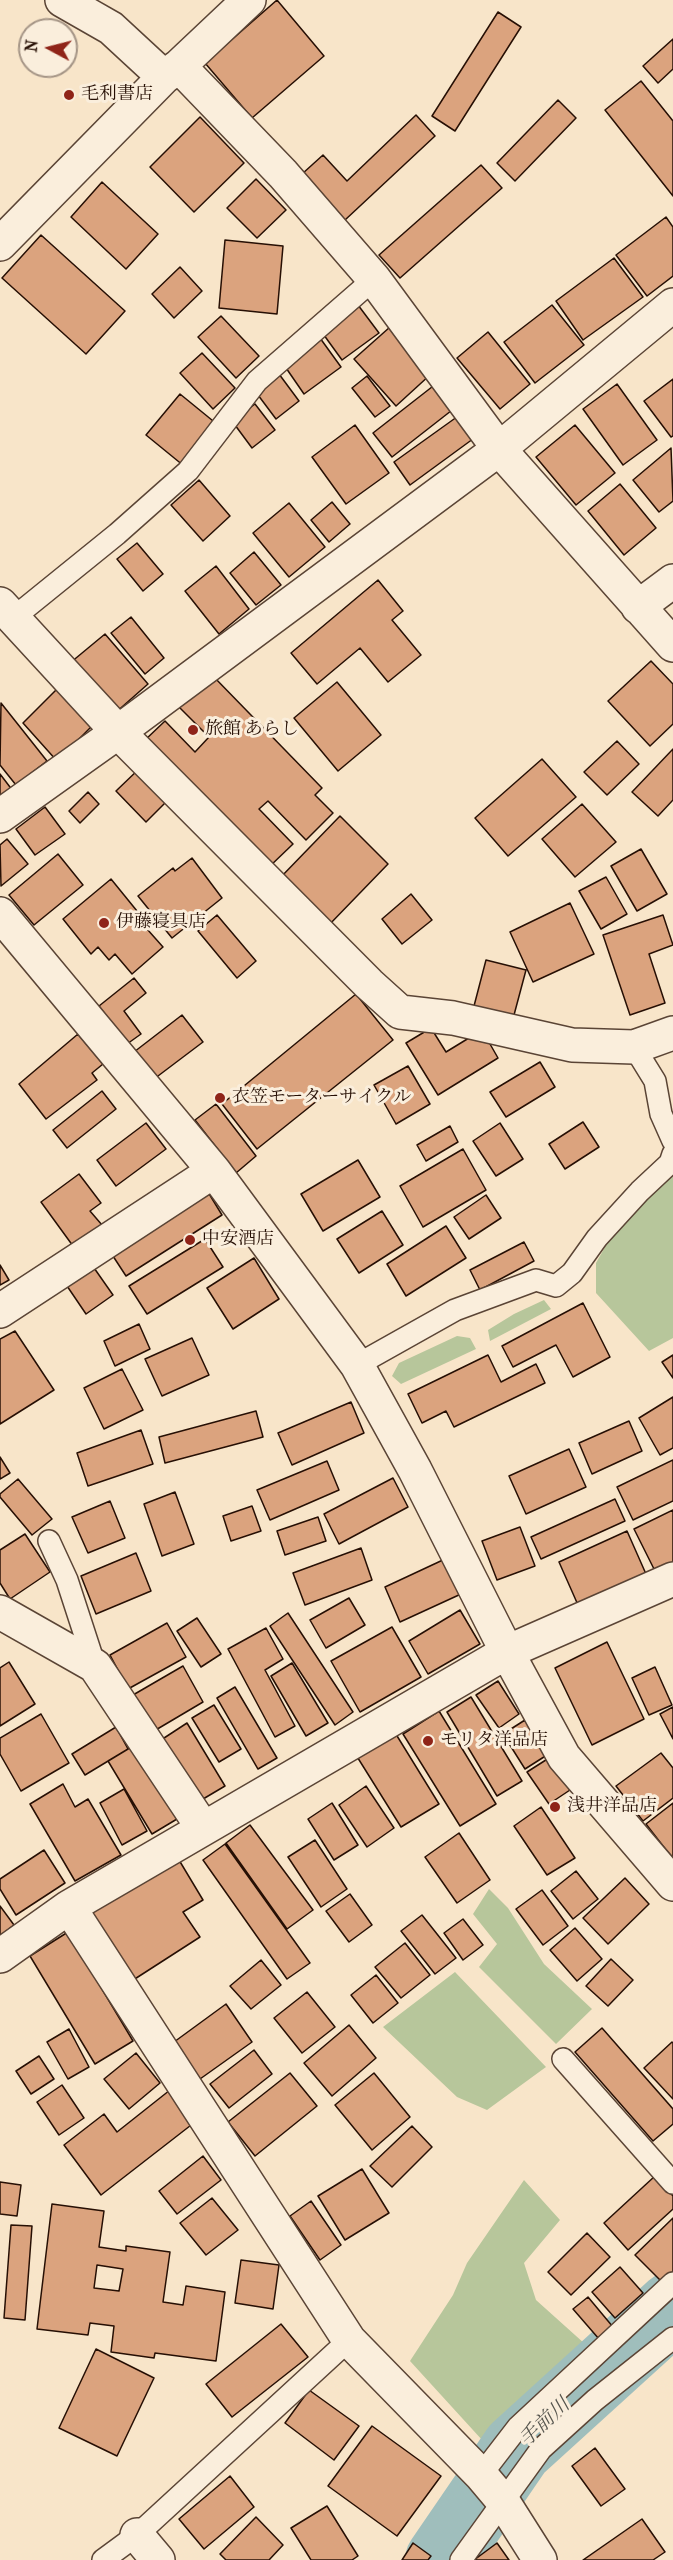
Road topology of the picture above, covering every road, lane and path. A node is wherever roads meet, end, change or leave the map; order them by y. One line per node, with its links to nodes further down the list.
1 (62, 0): 3 (street)
2 (249, 0): 3 (street)
3 (171, 71): 4 (street); 5 (street)
4 (0, 244)
5 (374, 279): 7 (street); 10 (lane)
6 (673, 305): 7 (street)
7 (500, 449): 9 (street); 12 (street)
8 (673, 581): 9 (street)
9 (638, 607): 11 (street)
10 (6, 612): 12 (street)
11 (673, 645)
12 (118, 732): 13 (street); 16 (street)
13 (0, 816)
14 (0, 914): 19 (street)
15 (673, 1033): 16 (street)
16 (634, 1047): 17 (lane)
17 (673, 1141)
18 (673, 1154): 21 (lane)
19 (214, 1171): 20 (street); 21 (street)
20 (0, 1311)
21 (357, 1365): 25 (street)
22 (49, 1540): 26 (lane)
23 (673, 1579): 25 (street)
24 (0, 1612): 26 (street)
25 (507, 1652): 27 (street); 28 (street)
26 (95, 1666): 27 (street)
27 (203, 1828): 29 (street)
28 (673, 1884)
29 (69, 1907): 30 (street); 35 (street)
30 (0, 1956)
31 (563, 2059): 32 (lane)
32 (673, 2183)
33 (673, 2283): 36 (lane)
34 (673, 2338): 37 (lane)
35 (349, 2340): 36 (street); 38 (lane)
36 (481, 2475): 37 (street)
37 (502, 2500): 41 (lane); 42 (street)
38 (137, 2535): 39 (lane); 40 (street)
39 (103, 2560)
40 (159, 2560)
41 (461, 2560)
42 (540, 2560)

